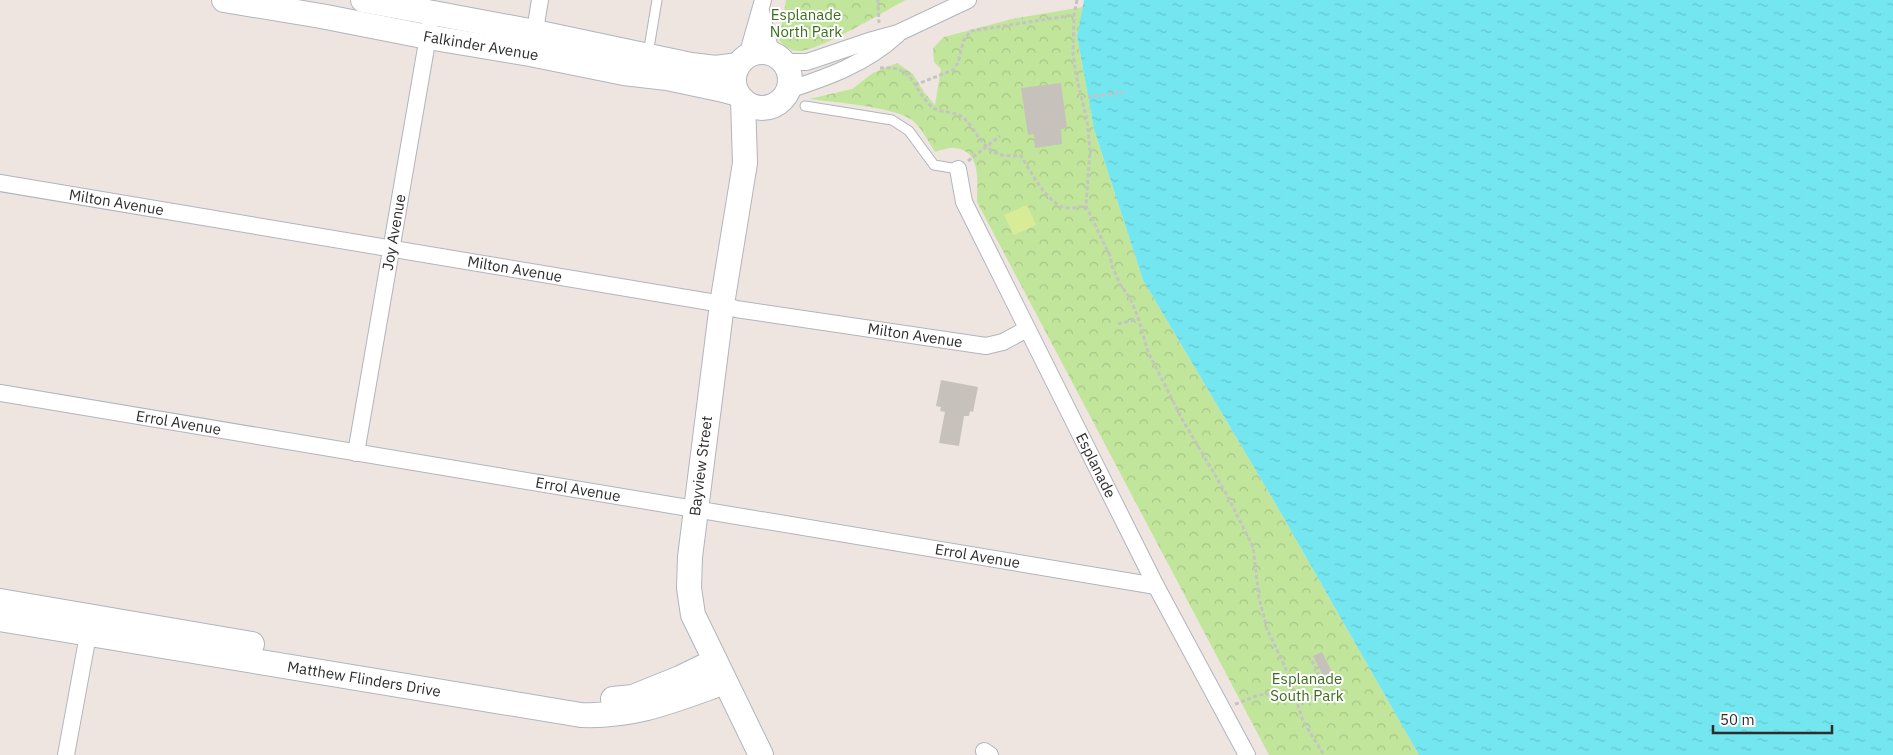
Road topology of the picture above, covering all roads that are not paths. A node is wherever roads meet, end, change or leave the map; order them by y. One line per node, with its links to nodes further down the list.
1 (224, 0): 9 (street, Falkinder Avenue)
2 (363, 0): 7 (street, Falkinder Avenue)
3 (540, 0): 10 (street)
4 (657, 0): 13 (lane)
5 (968, 0): 8 (street)
6 (762, 5): 11 (street); 12 (street)
7 (432, 13): 9 (street, Joy Avenue); 10 (street, Falkinder Avenue)
8 (898, 34): 11 (street); 14 (street)
9 (428, 37): 10 (street, Falkinder Avenue); 21 (street, Joy Avenue)
10 (532, 43): 13 (street, Falkinder Avenue)
11 (777, 58): 12 (street); 14 (street)
12 (743, 60): 13 (street, Falkinder Avenue); 15 (street)
13 (646, 65): 15 (street, Falkinder Avenue)
14 (788, 90): 16 (street)
15 (741, 97): 16 (street); 18 (street, Bayview Street)
16 (770, 106): 18 (street, Bayview Street)
17 (805, 106): 19 (lane)
18 (745, 163): 22 (street, Bayview Street)
19 (958, 169): 23 (street, Esplanade)
20 (0, 184): 21 (street, Milton Avenue)
21 (390, 249): 22 (street, Milton Avenue); 25 (street, Joy Avenue)
22 (722, 304): 23 (street, Milton Avenue); 26 (street, Bayview Street)
23 (1027, 329): 27 (street, Esplanade)
24 (0, 393): 25 (street, Errol Avenue)
25 (356, 453): 26 (street, Errol Avenue)
26 (696, 510): 27 (street, Errol Avenue); 31 (street, Bayview Street)
27 (1156, 586): 35 (street, Esplanade)
28 (0, 601): 30 (street, Matthew Flinders Drive)
29 (0, 619): 30 (street, Matthew Flinders Drive)
30 (89, 625): 31 (street, Matthew Flinders Drive); 32 (street, Matthew Flinders Drive); 33 (street)
31 (715, 660): 32 (street, Bayview Street)
32 (725, 682): 34 (street, Bayview Street)
33 (66, 755)
34 (761, 755)
35 (1247, 755)

